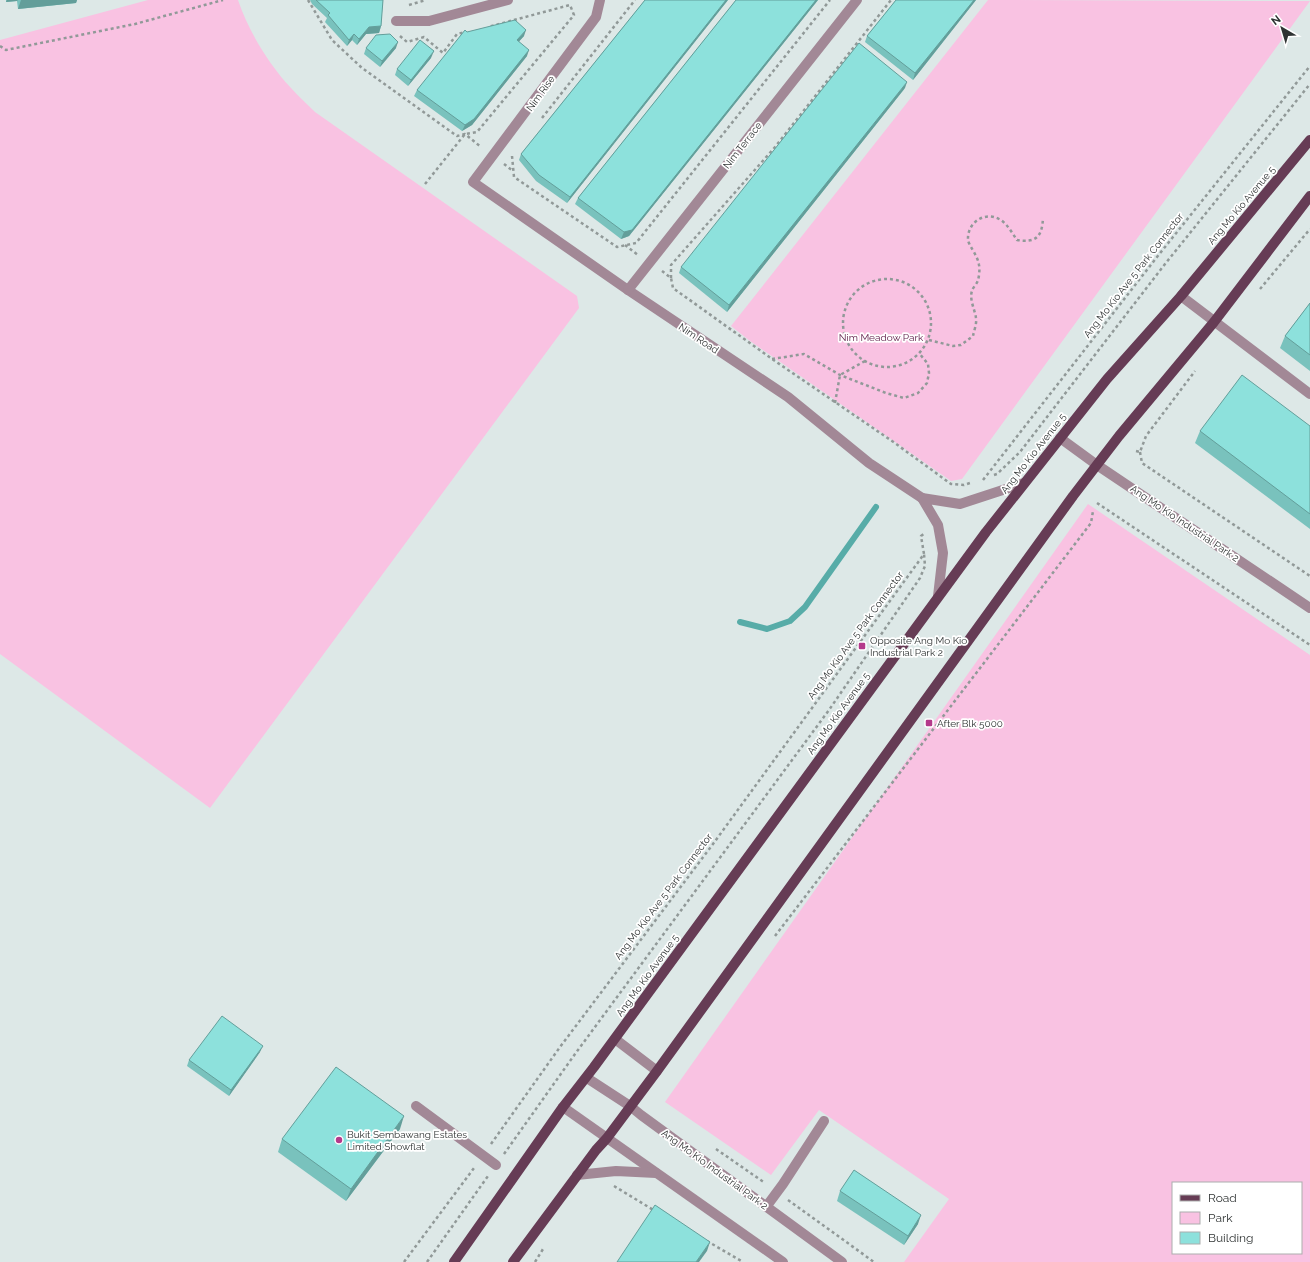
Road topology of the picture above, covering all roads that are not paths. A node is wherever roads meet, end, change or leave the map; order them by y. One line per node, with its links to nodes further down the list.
1 (508, 0): 4 (street)
2 (600, 0): 6 (street, Nim Rise)
3 (857, 0): 8 (street, Nim Terrace)
4 (396, 21)
5 (1310, 140): 9 (main road, Ang Mo Kio Avenue 5)
6 (473, 182): 8 (street, Nim Road)
7 (1310, 196): 10 (main road)
8 (628, 290): 15 (street, Nim Road)
9 (1181, 296): 10 (street); 12 (main road, Ang Mo Kio Avenue 5)
10 (1214, 322): 11 (street); 13 (main road)
11 (1310, 394)
12 (1060, 438): 13 (street, Ang Mo Kio Industrial Park 2); 14 (main road, Ang Mo Kio Avenue 5)
13 (1097, 464): 17 (street, Ang Mo Kio Industrial Park 2); 19 (main road)
14 (1024, 483): 15 (street); 16 (main road, Ang Mo Kio Avenue 5)
15 (922, 498): 16 (street)
16 (938, 596): 18 (main road, Ang Mo Kio Avenue 5)
17 (1310, 608)
18 (615, 1039): 19 (street); 20 (main road, Ang Mo Kio Avenue 5)
19 (657, 1070): 22 (main road)
20 (586, 1078): 22 (street, Ang Mo Kio Industrial Park 2); 23 (main road, Ang Mo Kio Avenue 5)
21 (416, 1106): 26 (street)
22 (630, 1106): 25 (main road); 29 (street, Ang Mo Kio Industrial Park 2)
23 (563, 1107): 25 (street); 30 (main road, Ang Mo Kio Avenue 5)
24 (824, 1121): 29 (street)
25 (607, 1138): 27 (street); 28 (main road)
26 (496, 1165)
27 (656, 1173): 28 (street); 32 (street)
28 (577, 1175): 31 (main road)
29 (766, 1207): 33 (street, Ang Mo Kio Industrial Park 2)
30 (454, 1262)
31 (512, 1262)
32 (783, 1262)
33 (842, 1262)

